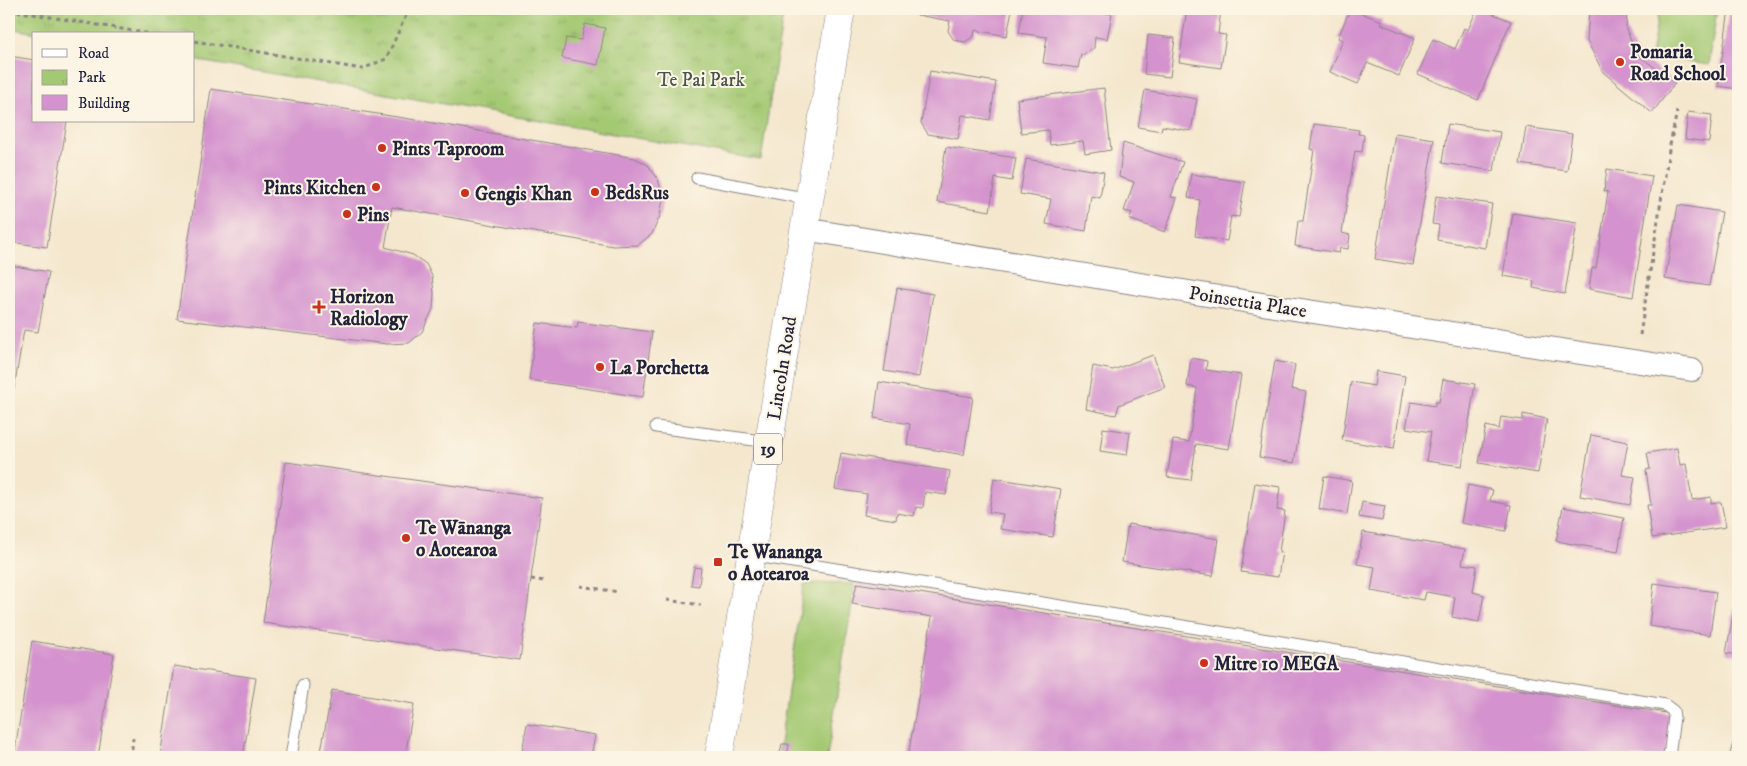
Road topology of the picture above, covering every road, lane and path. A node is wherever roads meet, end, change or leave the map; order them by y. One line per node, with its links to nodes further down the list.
1 (409, 9): 5 (path)
2 (841, 9): 8 (main road, Lincoln Road / 19)
3 (9, 10): 4 (path)
4 (139, 32)
5 (195, 41)
6 (1677, 111): 10 (path)
7 (697, 178): 8 (lane)
8 (809, 199): 9 (main road, Lincoln Road / 19)
9 (804, 229): 11 (street, Poinsettia Place); 13 (main road, Lincoln Road / 19)
10 (1640, 341)
11 (1692, 370)
12 (656, 426): 13 (lane)
13 (769, 442): 14 (main road, Lincoln Road / 19)
14 (751, 555): 25 (main road, Lincoln Road / 19); 26 (lane)
15 (531, 579): 16 (path)
16 (544, 581)
17 (580, 586): 18 (path)
18 (619, 592)
19 (667, 600): 20 (path)
20 (701, 605)
21 (303, 685): 24 (lane)
22 (134, 738): 23 (path)
23 (130, 757)
24 (291, 757)
25 (719, 757)
26 (1669, 757)

